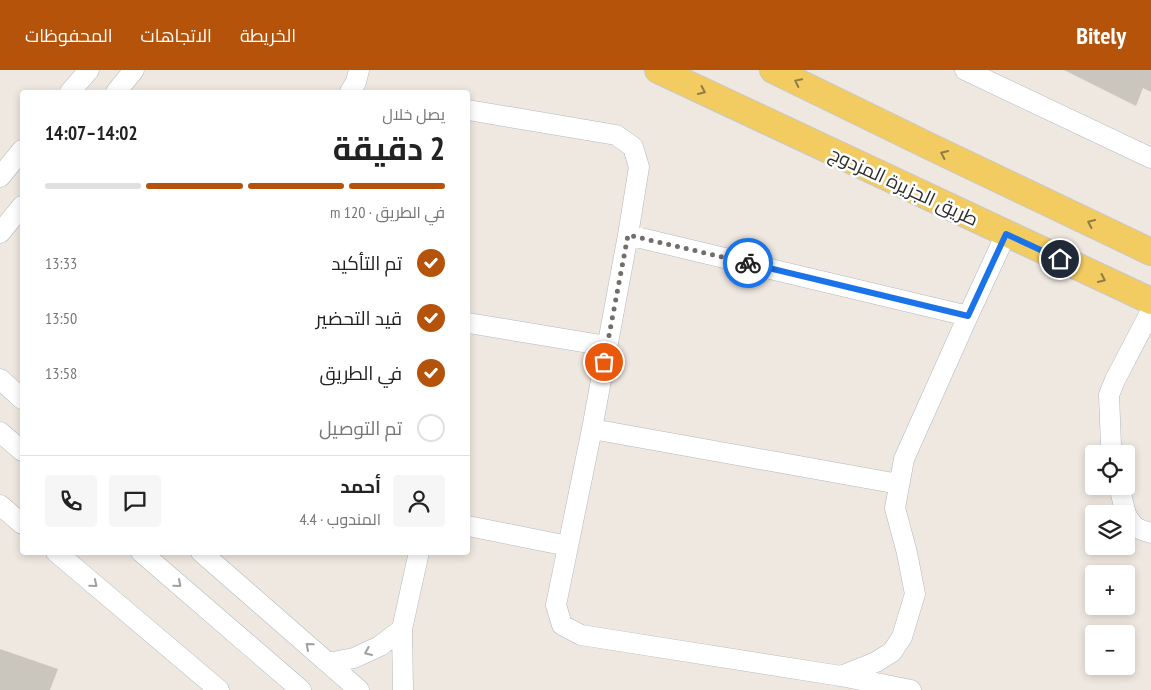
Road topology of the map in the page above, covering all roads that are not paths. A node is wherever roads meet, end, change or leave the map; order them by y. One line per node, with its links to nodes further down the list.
1 (134, 70): 6 (street)
2 (359, 70): 7 (street)
3 (658, 70): 14 (main road, طريق الجزيرة المزدوج, one-way to 14)
4 (773, 70): 16 (main road, one-way to 4)
5 (965, 70): 10 (street)
6 (118, 90)
7 (355, 90)
8 (470, 110): 15 (street)
9 (20, 152): 11 (street)
10 (1151, 158)
11 (0, 177)
12 (20, 208): 13 (street)
13 (0, 233)
14 (1006, 234): 17 (main road, طريق الجزيرة المزدوج, one-way to 17); 19 (street)
15 (628, 235): 19 (street); 21 (street)
16 (1151, 252)
17 (1151, 301)
18 (1151, 310): 26 (street)
19 (968, 316): 28 (street)
20 (470, 323): 21 (street)
21 (608, 346): 24 (street)
22 (0, 379): 23 (street)
23 (20, 397)
24 (592, 429): 28 (street); 34 (street)
25 (0, 432): 27 (street)
26 (1111, 445)
27 (20, 449)
28 (899, 484): 41 (street)
29 (0, 505): 30 (street)
30 (20, 522)
31 (470, 526): 34 (street)
32 (1135, 528): 33 (street)
33 (1151, 533)
34 (568, 546): 41 (street)
35 (60, 555): 42 (street, one-way to 42)
36 (144, 555): 43 (street, one-way to 43)
37 (203, 555): 40 (street, one-way to 37)
38 (418, 555): 39 (street)
39 (402, 629): 40 (street, one-way to 40); 45 (street)
40 (328, 663): 44 (street)
41 (841, 676): 46 (street)
42 (219, 690)
43 (301, 690)
44 (359, 690)
45 (403, 690)
46 (910, 690)

